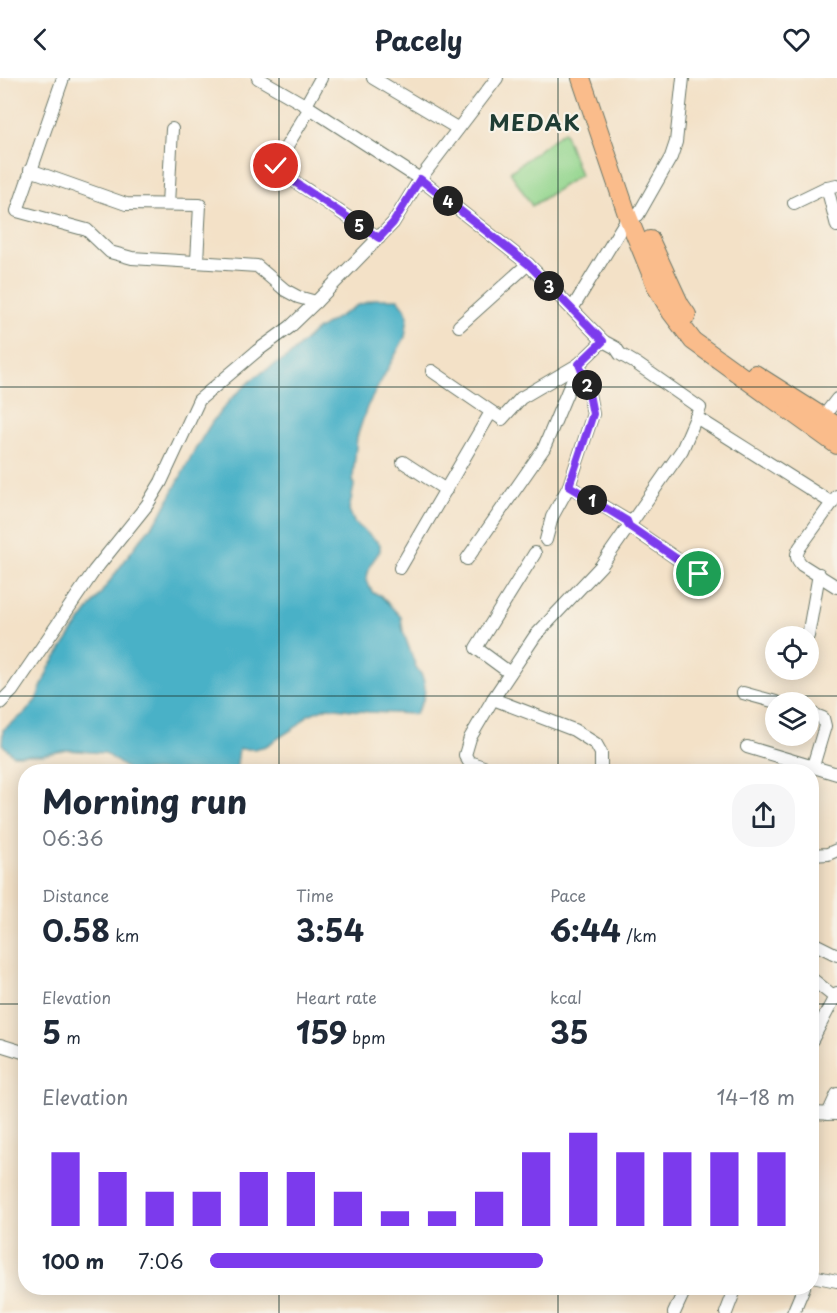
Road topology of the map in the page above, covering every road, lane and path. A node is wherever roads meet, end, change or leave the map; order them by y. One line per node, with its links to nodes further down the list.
1 (63, 78): 14 (street)
2 (258, 78): 10 (street)
3 (321, 78): 11 (street)
4 (373, 78): 9 (street)
5 (496, 78): 12 (street)
6 (581, 78): 19 (highway)
7 (591, 78): 19 (highway)
8 (683, 78): 19 (street)
9 (391, 82): 12 (street)
10 (281, 83): 11 (street)
11 (308, 107): 15 (street); 21 (street)
12 (457, 128): 15 (street)
13 (172, 129): 18 (street)
14 (30, 170): 18 (street); 22 (street)
15 (420, 179): 21 (street); 23 (street)
16 (832, 186): 17 (street); 20 (street)
17 (794, 203)
18 (168, 204): 22 (street)
19 (633, 216): 25 (street); 33 (highway); 34 (highway)
20 (837, 226)
21 (379, 238): 24 (street)
22 (197, 261): 24 (street)
23 (528, 264): 25 (street); 26 (street)
24 (315, 302): 52 (street)
25 (572, 309): 27 (street)
26 (459, 326)
27 (603, 341): 28 (street); 32 (street)
28 (579, 364): 31 (street); 36 (street); 42 (street)
29 (432, 371): 31 (street)
30 (837, 399): 33 (street)
31 (491, 412): 37 (street)
32 (696, 417): 38 (street); 39 (street)
33 (830, 422)
34 (837, 445)
35 (403, 462): 37 (street)
36 (569, 486): 39 (street); 40 (street)
37 (446, 490): 43 (street)
38 (835, 500): 45 (street)
39 (629, 526): 44 (street); 48 (street)
40 (546, 540)
41 (536, 553): 48 (street)
42 (467, 559)
43 (400, 568)
44 (699, 574)
45 (819, 574): 46 (street); 47 (street)
46 (837, 587)
47 (810, 626)
48 (510, 673): 50 (street)
49 (743, 693): 51 (street)
50 (493, 699): 55 (street); 56 (street)
51 (765, 699)
52 (0, 703)
53 (819, 716): 58 (street)
54 (747, 747): 57 (street)
55 (475, 764)
56 (601, 764)
57 (806, 764)
58 (814, 764)
59 (819, 768): 60 (street)
60 (837, 774)
61 (837, 850): 62 (street)
62 (819, 855)
63 (819, 946): 64 (street)
64 (837, 955)
65 (819, 984): 66 (street)
66 (836, 997): 67 (street)
67 (819, 1027)
68 (0, 1045): 69 (street)
69 (18, 1051)
70 (837, 1094): 71 (street)
71 (832, 1114)
72 (819, 1277): 73 (street)
73 (837, 1281)
74 (682, 1295): 77 (street)
75 (733, 1295): 78 (street)
76 (801, 1295): 79 (street)
77 (674, 1313)
78 (726, 1313)
79 (793, 1313)

